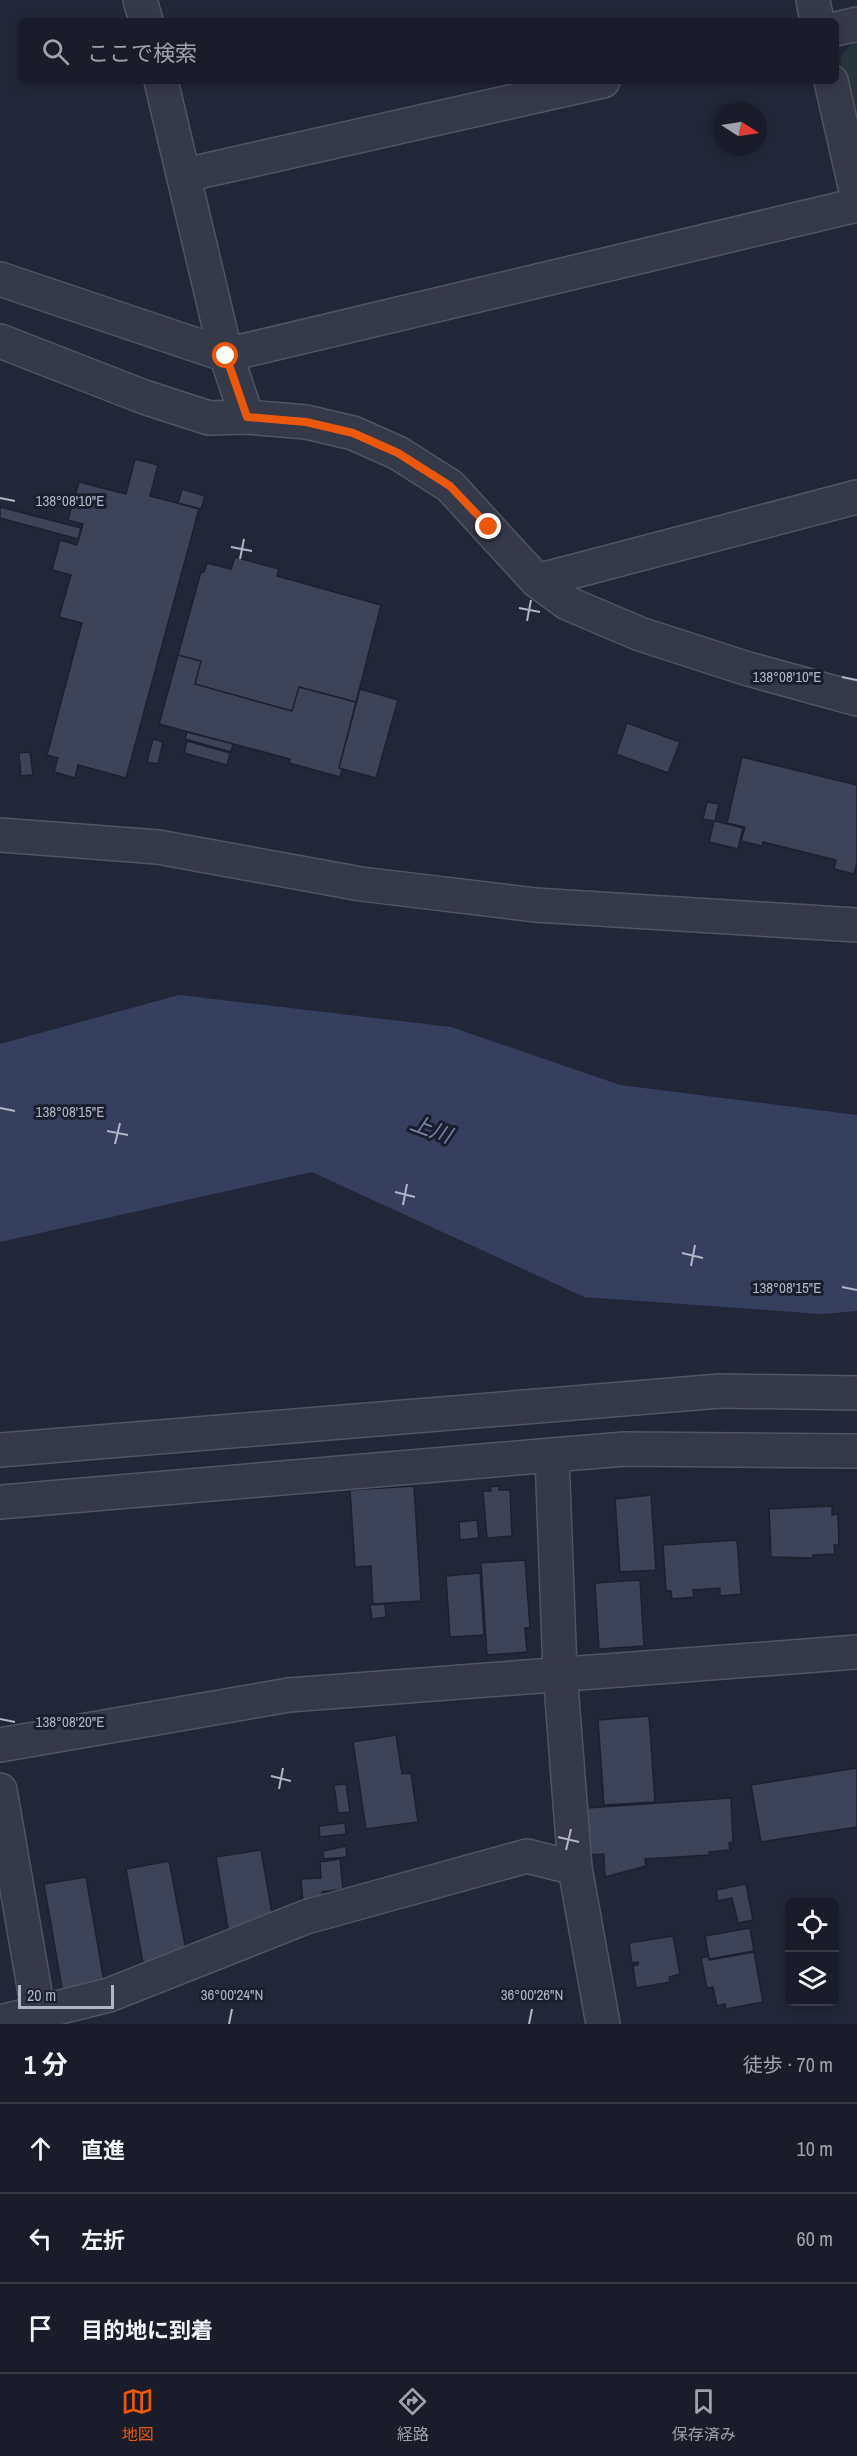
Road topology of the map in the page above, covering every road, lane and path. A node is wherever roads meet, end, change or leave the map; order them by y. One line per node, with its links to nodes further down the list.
1 (140, 0): 3 (street)
2 (813, 0): 4 (street)
3 (145, 18)
4 (816, 18)
5 (857, 24): 6 (street)
6 (839, 28)
7 (162, 84): 10 (street)
8 (590, 84): 10 (street)
9 (832, 84): 11 (street)
10 (185, 175): 15 (street)
11 (857, 195)
12 (857, 205): 15 (street)
13 (0, 279): 15 (street)
14 (0, 341): 16 (street)
15 (226, 356): 16 (street)
16 (247, 417): 18 (street)
17 (857, 497): 18 (street)
18 (537, 581): 19 (street)
19 (857, 699)
20 (0, 835): 21 (street)
21 (857, 925)
22 (857, 1393): 23 (street)
23 (0, 1450)
24 (857, 1451): 25 (street)
25 (552, 1455): 26 (street); 28 (street)
26 (0, 1502)
27 (857, 1652): 28 (street)
28 (560, 1672): 29 (street); 31 (street)
29 (0, 1745)
30 (0, 1790): 32 (street)
31 (575, 1868): 32 (street); 34 (street)
32 (38, 2010): 33 (street)
33 (0, 2022)
34 (603, 2024)

